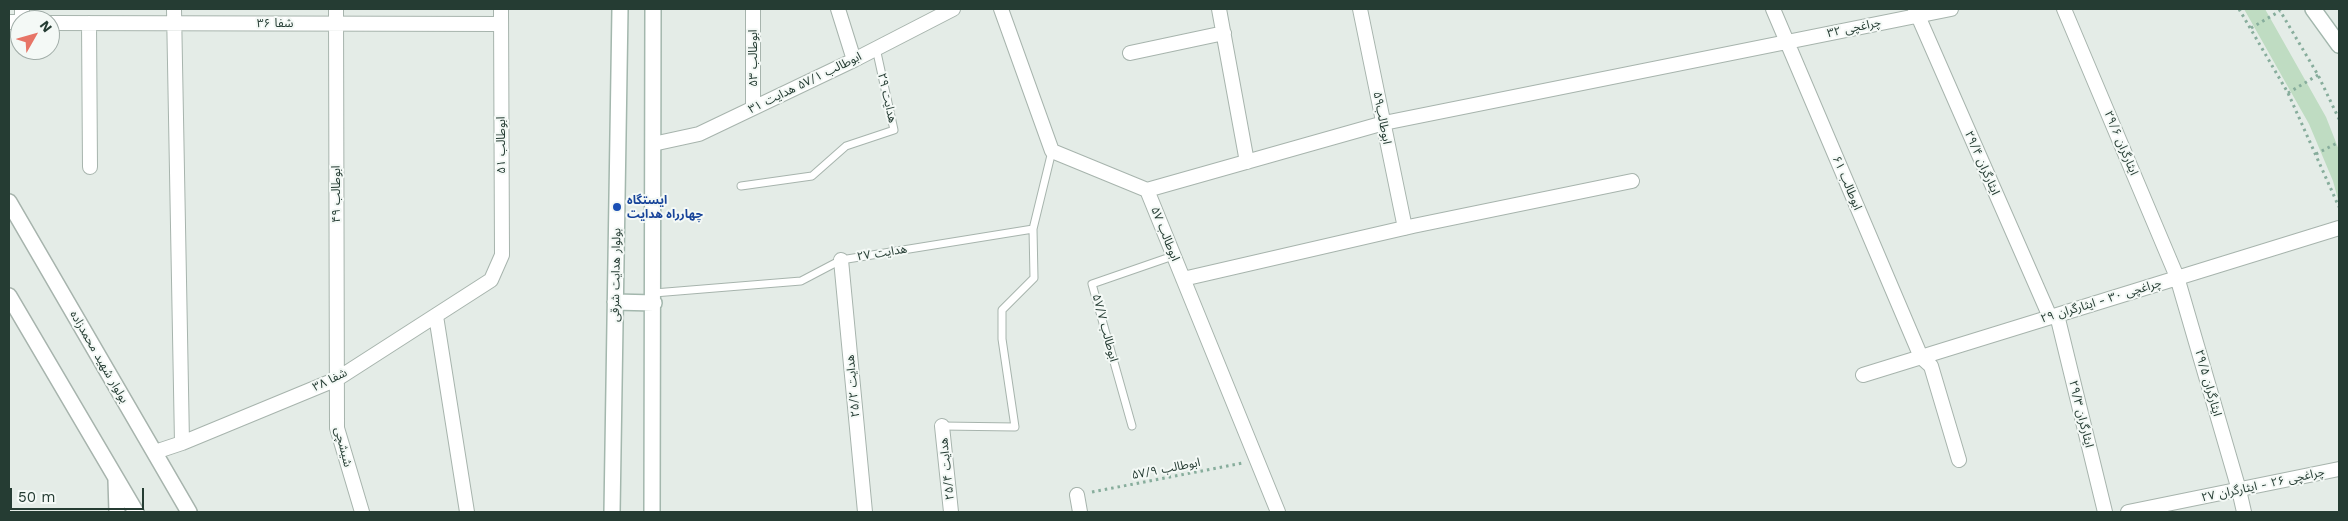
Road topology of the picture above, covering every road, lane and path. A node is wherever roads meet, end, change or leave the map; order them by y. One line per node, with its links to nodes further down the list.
1 (174, 9): 21 (street)
2 (336, 9): 22 (street, ابوطالب ۴۹)
3 (501, 9): 23 (street, ابوطالب ۵۱)
4 (620, 9): 57 (main road, بولوار هدایت شرقی)
5 (653, 9): 37 (main road)
6 (754, 9): 33 (street, ابوطالب ۵۳)
7 (838, 9): 30 (street)
8 (953, 9): 28 (street, ابوطالب ۵۷/۱ هدایت ۳۱)
9 (1001, 9): 38 (street)
10 (1219, 9): 25 (street)
11 (1360, 9): 35 (street, ابوطالب۵۹)
12 (1773, 9): 26 (street, ابوطالب ۶۱)
13 (1951, 9): 18 (street, چراغچی ۳۲)
14 (2064, 9): 52 (street, ایثارگران ۲۹/۶)
15 (2240, 9): 24 (path)
16 (2312, 9): 27 (main road)
17 (2280, 10): 24 (path); 31 (path)
18 (1916, 12): 26 (street, چراغچی ۳۲); 59 (street, ایثارگران ۲۹/۴)
19 (60, 22): 20 (street, شفا ۳۶)
20 (89, 23): 21 (street, شفا ۳۶); 41 (street)
21 (174, 23): 22 (street, شفا ۳۶); 65 (street)
22 (336, 24): 23 (street, شفا ۳۶); 62 (street, ابوطالب ۴۹)
23 (501, 24): 54 (street, ابوطالب ۵۱)
24 (2251, 28): 32 (path)
25 (1224, 33): 29 (street); 40 (street)
26 (1787, 42): 35 (street, چراغچی ۳۲); 60 (street, ابوطالب ۶۱)
27 (2339, 45)
28 (876, 48): 30 (street, ابوطالب ۵۷/۱ هدایت ۳۱); 43 (lane, هدایت ۲۹)
29 (1130, 53)
30 (854, 60): 33 (street, ابوطالب ۵۷/۱ هدایت ۳۱)
31 (2318, 75): 32 (path); 34 (path)
32 (2288, 94): 39 (path)
33 (754, 108): 37 (street, ابوطالب ۵۷/۱ هدایت ۳۱)
34 (2339, 119)
35 (1384, 123): 40 (street, چراغچی ۳۲); 47 (street, ابوطالب۵۹)
36 (2339, 142): 39 (path)
37 (653, 144): 56 (main road)
38 (1052, 151): 44 (street, ابوطالب ۵۷); 49 (lane)
39 (2316, 154): 46 (path)
40 (1247, 162): 44 (street, چراغچی ۳۲)
41 (90, 167)
42 (1632, 181): 47 (street)
43 (741, 186)
44 (1147, 190): 50 (street, ابوطالب ۵۷)
45 (9, 202): 66 (main road, بولوار شهید محمدزاده)
46 (2339, 207)
47 (1405, 228): 53 (street)
48 (2339, 228): 52 (street, چراغچی ۳۰ - ایثارگران ۲۹)
49 (1033, 229): 51 (lane, هدایت ۲۷); 63 (lane)
50 (1173, 256): 53 (street, ابوطالب ۵۷); 64 (lane, ابوطالب ۵۷/۷)
51 (841, 260): 56 (lane, هدایت ۲۷); 80 (street, هدایت ۲۵/۲)
52 (2177, 277): 59 (street, چراغچی ۳۰ - ایثارگران ۲۹); 71 (street, ایثارگران ۲۹/۵)
53 (1183, 279): 67 (street, ابوطالب ۵۷)
54 (491, 280): 58 (street, شفا ۳۸)
55 (9, 296): 70 (main road)
56 (654, 298): 57 (main road); 79 (main road)
57 (615, 302): 78 (main road, بولوار هدایت شرقی)
58 (436, 316): 62 (street, شفا ۳۸); 77 (street)
59 (2053, 316): 60 (street, چراغچی ۳۰ - ایثارگران ۲۹); 84 (street, ایثارگران ۲۹/۳)
60 (1921, 358): 61 (street, چراغچی ۳۰ - ایثارگران ۲۹); 68 (street, ابوطالب ۶۱)
61 (1863, 375)
62 (337, 379): 65 (street, شفا ۳۸); 76 (street, شیشچی)
63 (942, 426): 81 (street, هدایت ۲۵/۴)
64 (1132, 426)
65 (182, 443): 66 (street, شفا ۳۸)
66 (154, 452): 75 (main road, بولوار شهید محمدزاده)
67 (1257, 460): 72 (path, ابوطالب ۵۷/۹); 83 (street, ابوطالب ۵۷)
68 (1959, 460)
69 (2339, 469): 71 (street, چراغچی ۲۶ - ایثارگران ۲۷)
70 (116, 478): 73 (main road); 74 (main road)
71 (2239, 490): 85 (street, چراغچی ۲۶ - ایثارگران ۲۷); 86 (street, ایثارگران ۲۹/۵)
72 (1077, 495): 82 (street)
73 (117, 512)
74 (136, 512)
75 (190, 512)
76 (362, 512)
77 (467, 512)
78 (612, 512)
79 (652, 512)
80 (865, 512)
81 (951, 512)
82 (1080, 512)
83 (1278, 512)
84 (2105, 512)
85 (2128, 512)
86 (2244, 512)

